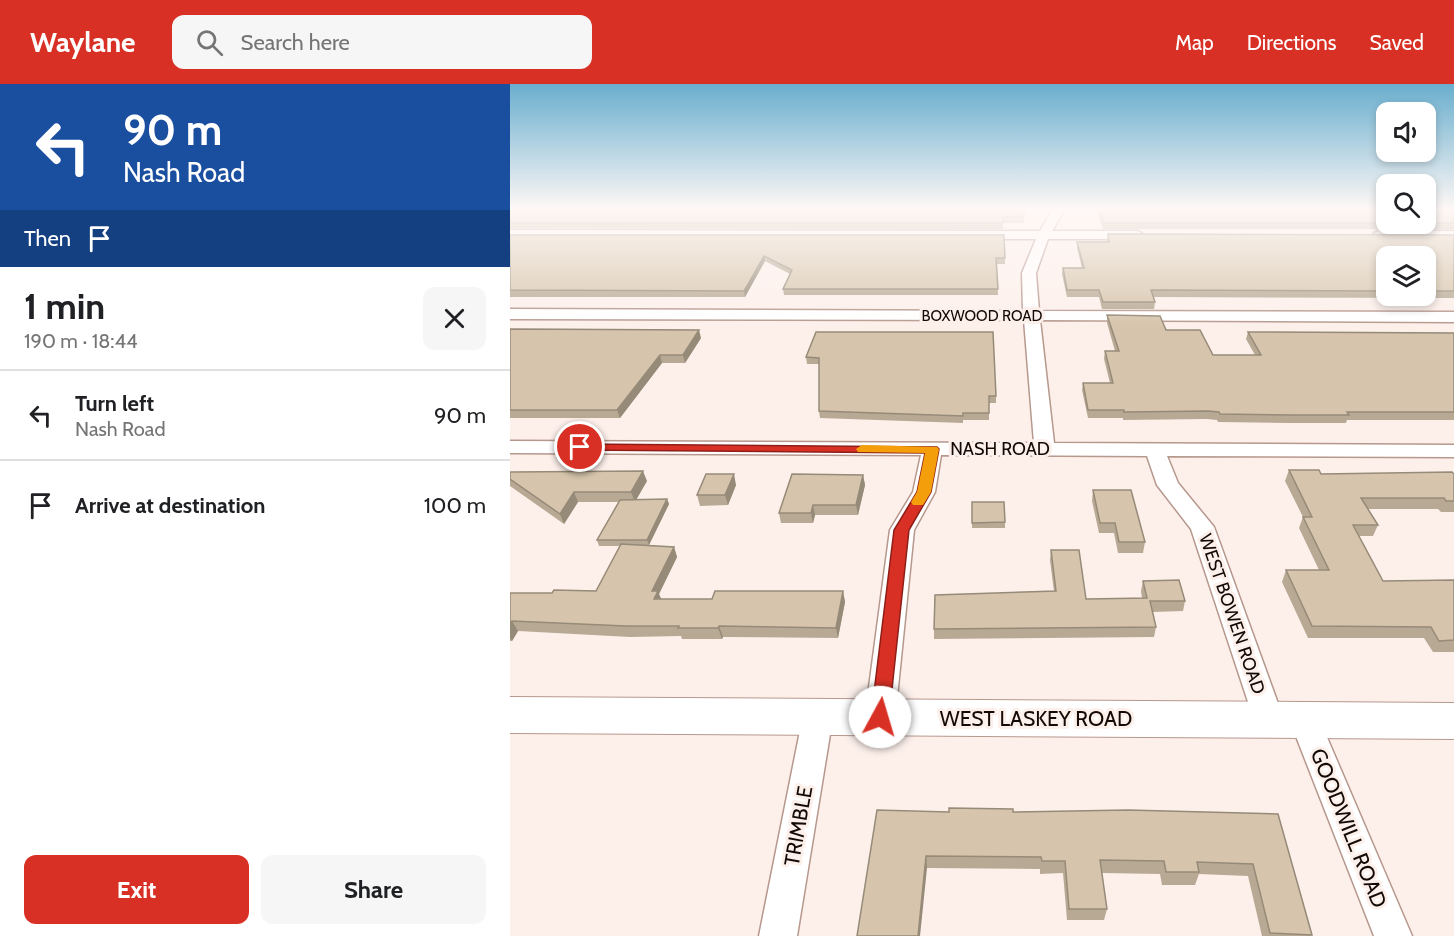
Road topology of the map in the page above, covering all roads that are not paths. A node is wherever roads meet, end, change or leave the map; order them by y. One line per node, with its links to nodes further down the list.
1 (1037, 249): 3 (street)
2 (510, 314): 3 (street, BOXWOOD ROAD)
3 (1030, 317): 4 (street, BOXWOOD ROAD); 7 (street)
4 (1454, 317)
5 (510, 447): 6 (street, NASH ROAD)
6 (932, 449): 7 (street, NASH ROAD); 12 (street)
7 (1046, 449): 8 (street, NASH ROAD)
8 (1155, 450): 9 (street, NASH ROAD); 13 (street, WEST BOWEN ROAD)
9 (1454, 451)
10 (510, 715): 11 (main road, WEST LASKEY ROAD)
11 (818, 716): 12 (main road, WEST LASKEY ROAD); 15 (street, TRIMBLE)
12 (880, 717): 13 (main road, WEST LASKEY ROAD)
13 (1287, 720): 14 (main road, WEST LASKEY ROAD); 16 (street, GOODWILL ROAD)
14 (1454, 721)
15 (778, 936)
16 (1393, 936)

